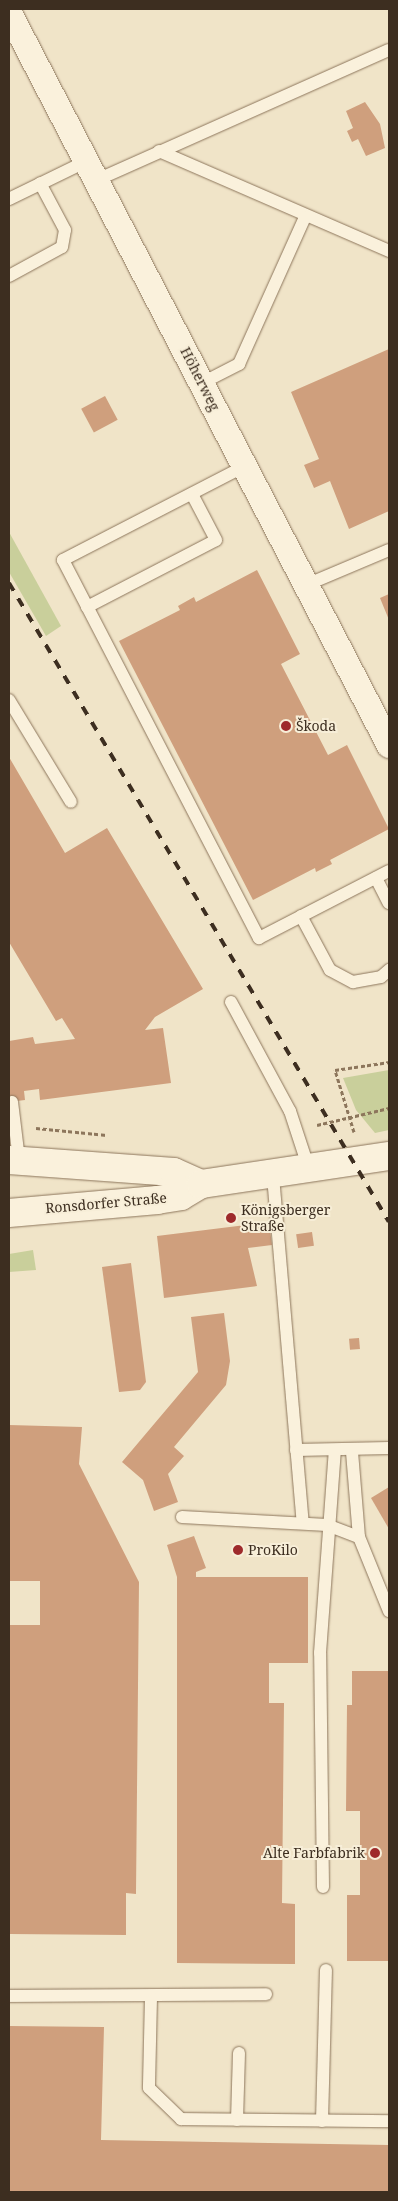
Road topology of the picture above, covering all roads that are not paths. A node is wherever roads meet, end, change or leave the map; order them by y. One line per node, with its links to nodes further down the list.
1 (9, 13): 4 (street, Höherweg)
2 (389, 50): 3 (lane)
3 (159, 151): 4 (lane); 7 (lane)
4 (94, 169): 5 (lane); 10 (street, Höherweg)
5 (40, 183): 6 (lane); 9 (lane)
6 (9, 199)
7 (305, 217): 8 (lane); 10 (lane)
8 (389, 251)
9 (9, 276)
10 (202, 383): 11 (street, Höherweg)
11 (245, 466): 12 (lane); 14 (street, Höherweg)
12 (192, 494): 15 (lane); 15 (lane)
13 (389, 550): 14 (lane)
14 (306, 585): 17 (street, Höherweg)
15 (87, 607): 22 (lane)
16 (9, 700): 18 (lane)
17 (389, 745)
18 (71, 802)
19 (389, 871): 20 (lane)
20 (376, 878): 21 (lane); 22 (lane)
21 (389, 903)
22 (301, 916): 23 (lane)
23 (389, 970)
24 (231, 1002): 28 (lane)
25 (12, 1102): 27 (lane)
26 (377, 1158): 28 (main road, Ronsdorfer Straße)
27 (14, 1160): 30 (main road, Ronsdorfer Straße)
28 (310, 1170): 29 (main road, Ronsdorfer Straße)
29 (273, 1176): 30 (main road, Ronsdorfer Straße); 33 (lane)
30 (200, 1184): 31 (main road, Ronsdorfer Straße)
31 (9, 1213)
32 (389, 1448): 35 (lane)
33 (296, 1450): 34 (lane); 37 (lane)
34 (335, 1451): 35 (lane); 38 (lane)
35 (352, 1452): 39 (lane)
36 (182, 1517): 37 (lane)
37 (303, 1523): 38 (lane)
38 (327, 1525): 39 (lane); 41 (lane)
39 (359, 1537): 40 (lane)
40 (389, 1611)
41 (323, 1887)
42 (326, 1970): 48 (lane)
43 (266, 1994): 45 (lane)
44 (9, 1996): 45 (lane)
45 (151, 1997): 47 (lane)
46 (239, 2053): 47 (lane)
47 (237, 2120): 48 (lane)
48 (322, 2120): 49 (lane)
49 (389, 2121)

